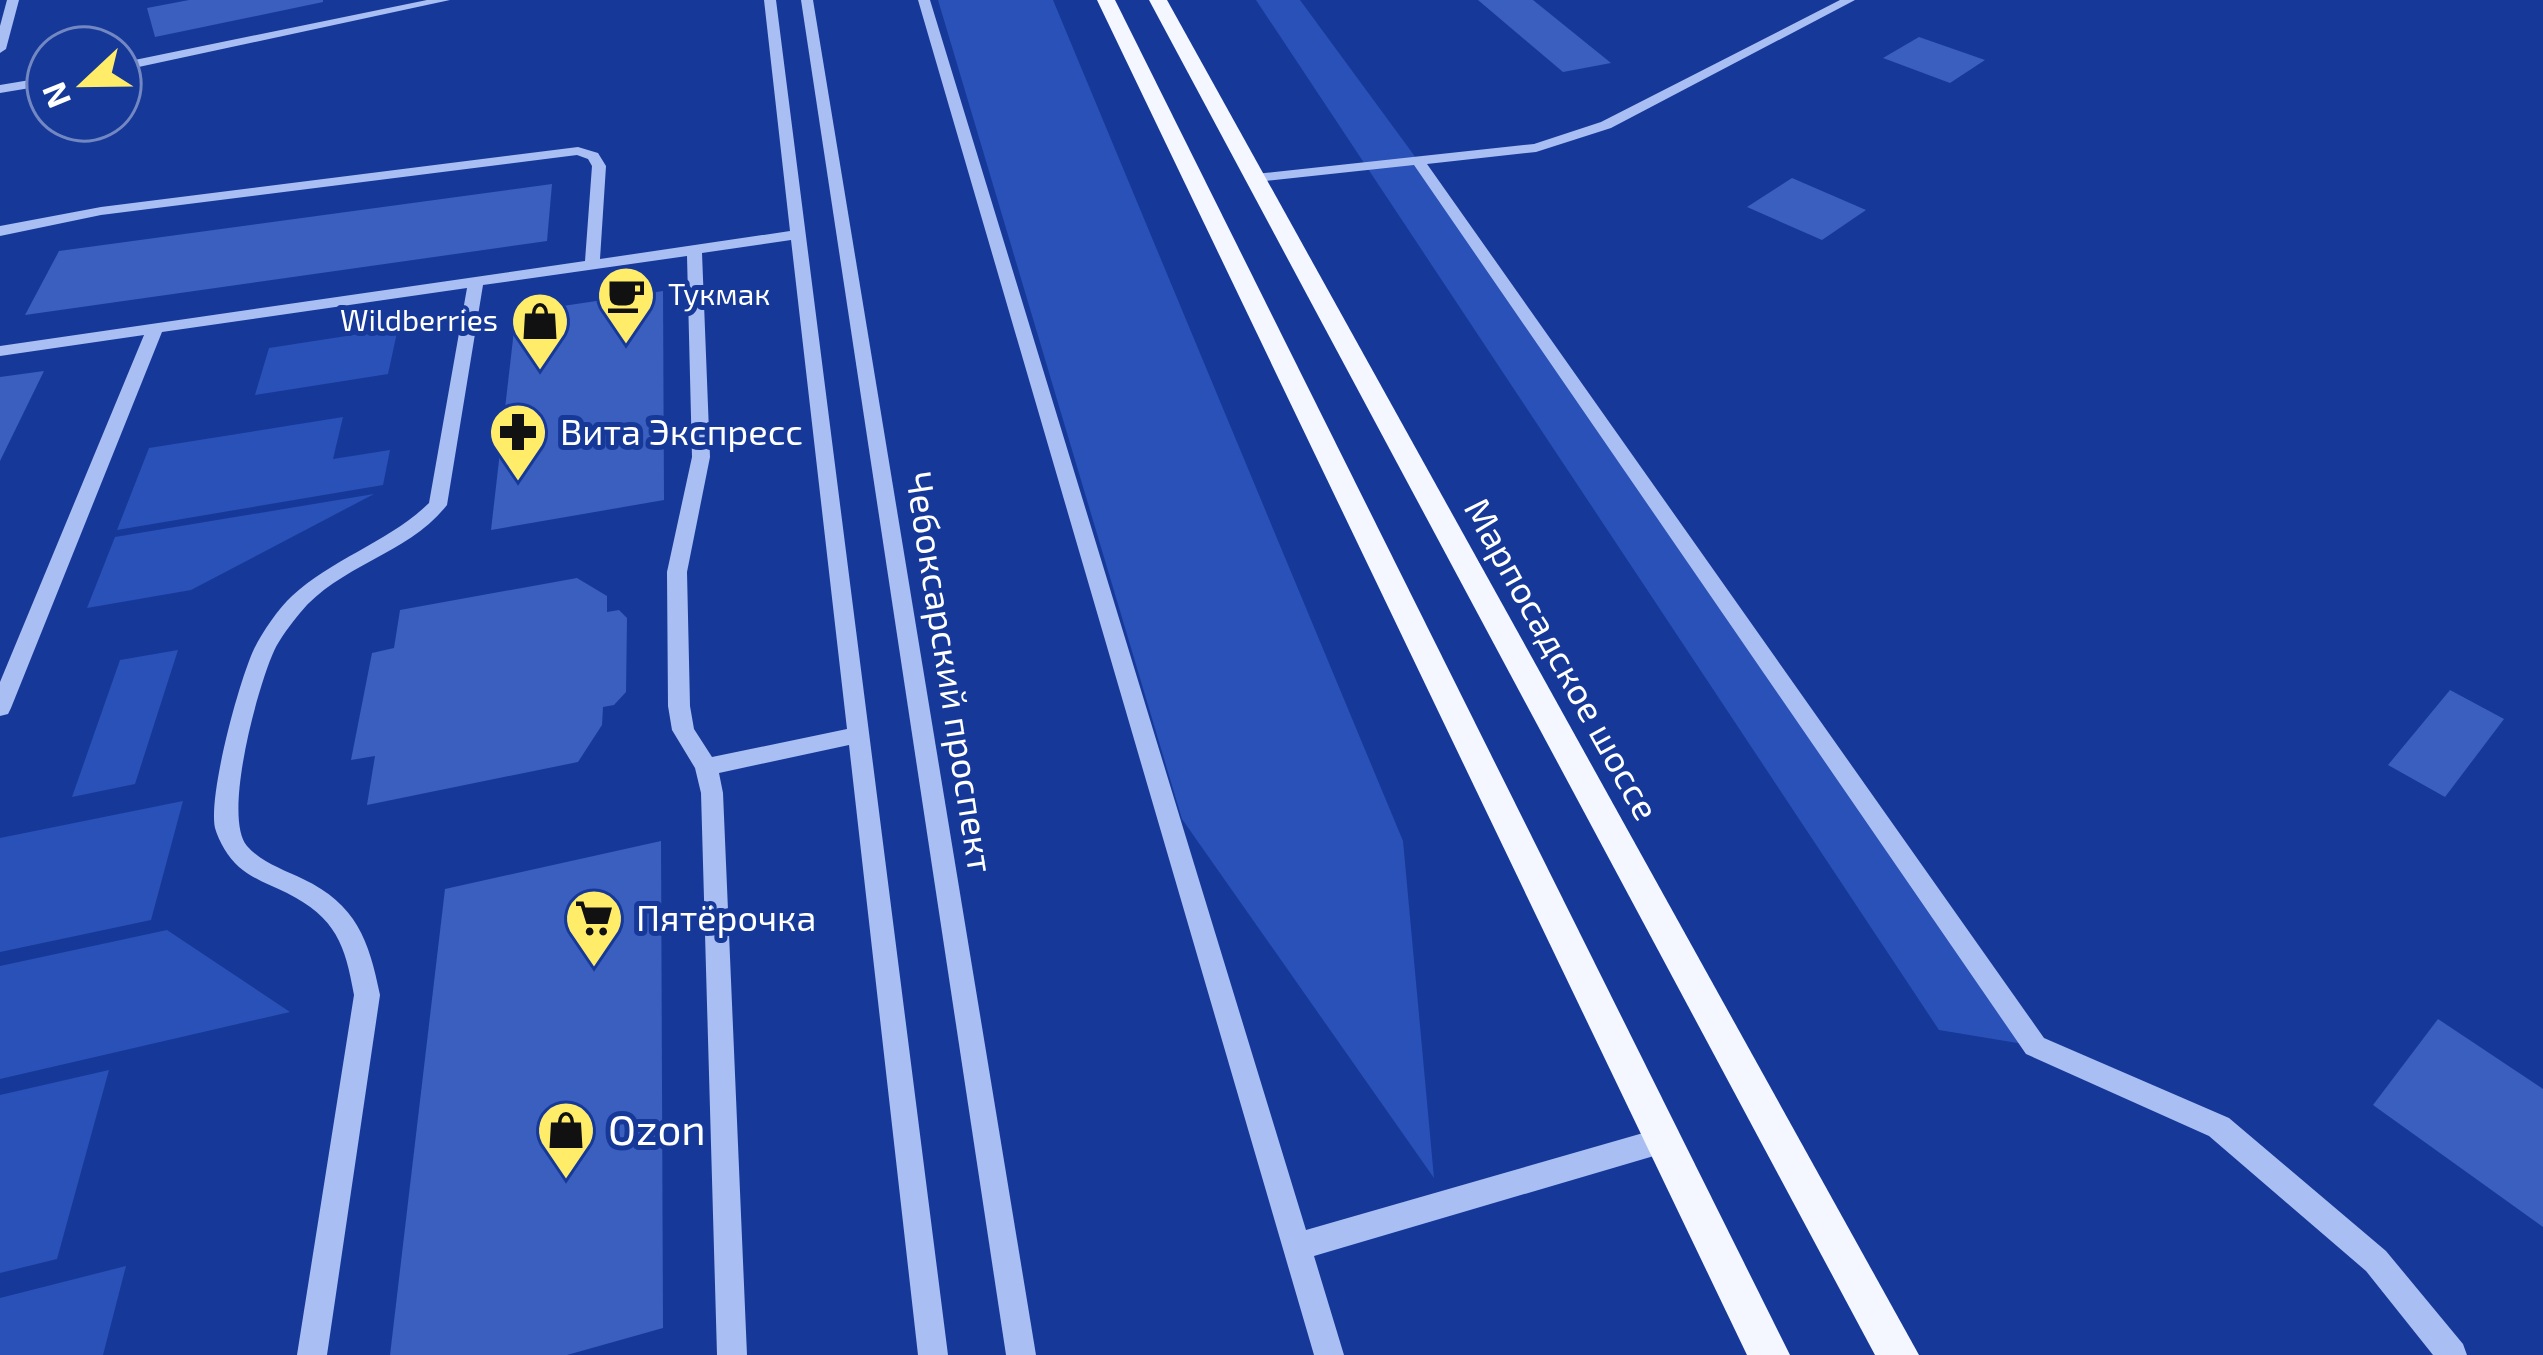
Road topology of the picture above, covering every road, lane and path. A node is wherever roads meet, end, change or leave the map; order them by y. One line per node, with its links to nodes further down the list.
1 (14, 0): 9 (street)
2 (444, 0): 10 (street)
3 (770, 0): 14 (street)
4 (807, 0): 28 (street, Чебоксарский проспект)
5 (924, 0): 24 (street)
6 (1106, 0): 23 (main road)
7 (1157, 0): 12 (main road, Марпосадское шоссе)
8 (1849, 0): 11 (street)
9 (0, 49)
10 (144, 62)
11 (1419, 162): 12 (street); 32 (street)
12 (1255, 178): 31 (main road, Марпосадское шоссе)
13 (0, 231): 16 (street)
14 (796, 236): 15 (street); 21 (street)
15 (694, 250): 16 (street); 22 (street)
16 (592, 265): 17 (street)
17 (476, 282): 18 (street); 25 (street)
18 (155, 329): 19 (street); 20 (street)
19 (0, 351)
20 (0, 708)
21 (857, 735): 22 (street); 27 (street)
22 (706, 766): 26 (street)
23 (1664, 1140): 24 (street); 30 (main road)
24 (1299, 1246): 29 (street)
25 (312, 1355)
26 (732, 1355)
27 (933, 1355)
28 (1022, 1355)
29 (1329, 1355)
30 (1769, 1355)
31 (1898, 1355)
32 (2452, 1355)

